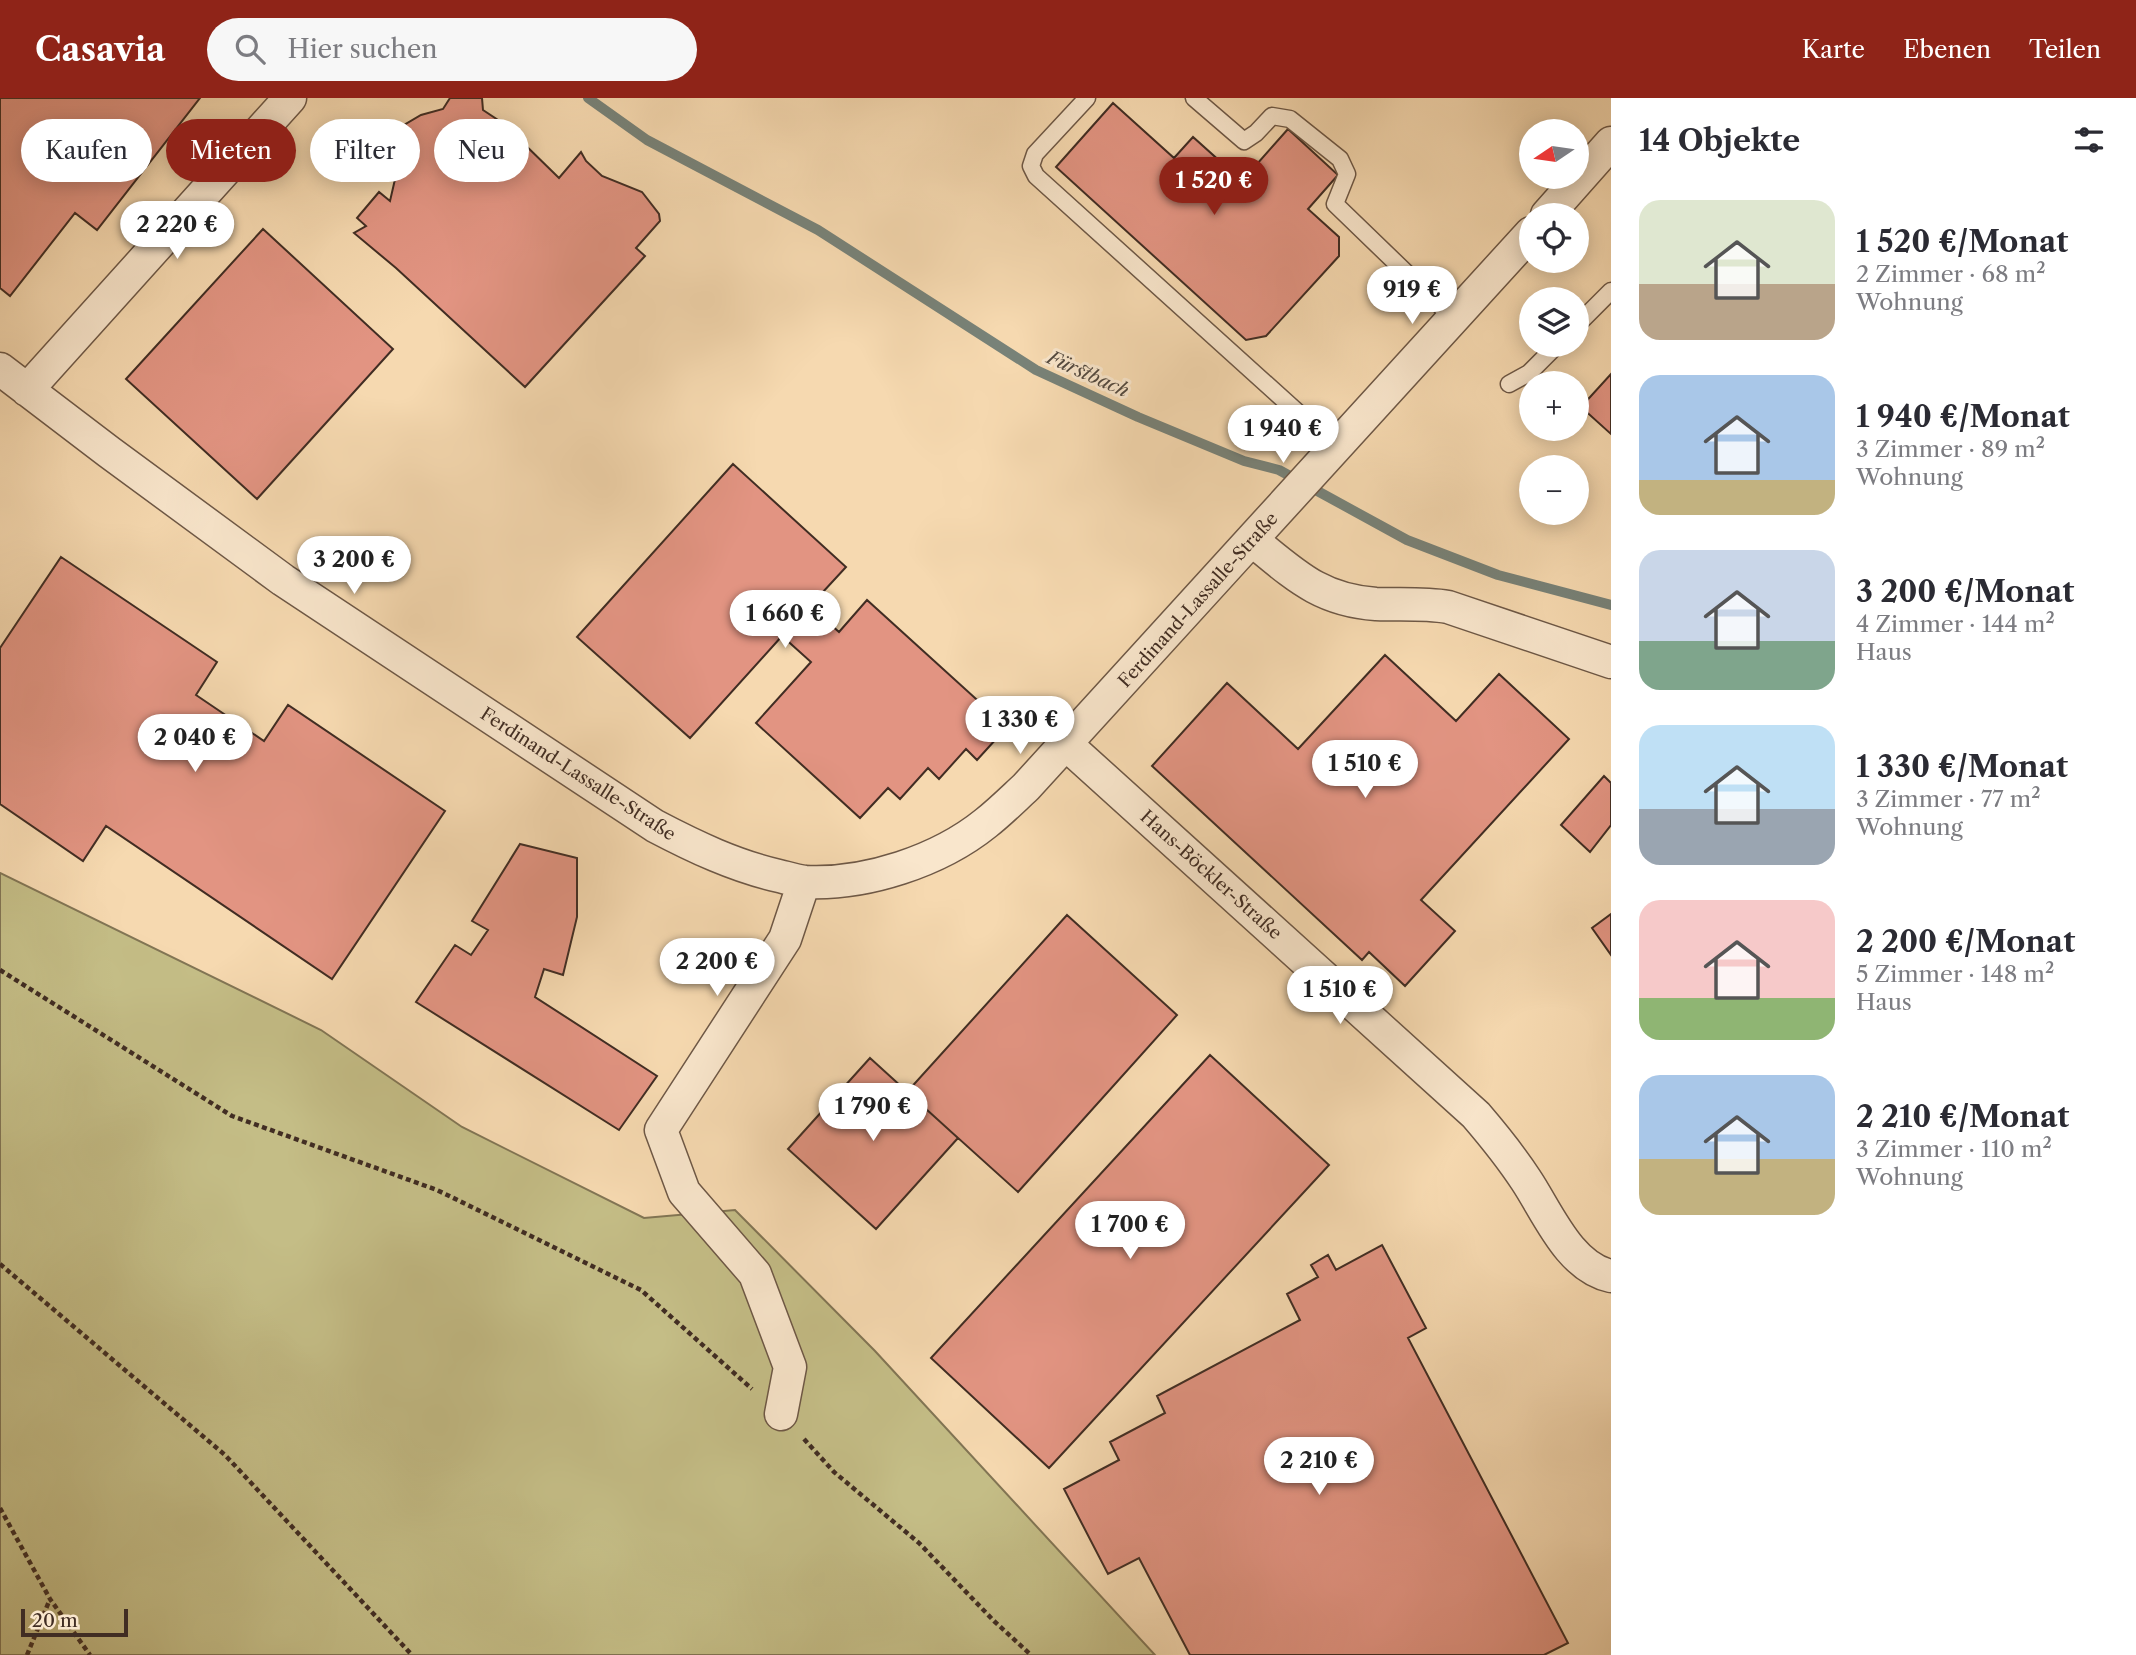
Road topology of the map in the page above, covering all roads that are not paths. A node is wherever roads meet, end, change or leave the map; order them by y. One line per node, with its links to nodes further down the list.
1 (290, 98): 13 (street)
2 (1087, 98): 14 (lane)
3 (1194, 98): 9 (lane)
4 (1611, 143): 5 (street)
5 (1558, 203)
6 (1519, 246): 9 (street, Ferdinand-Lassalle-Straße)
7 (1611, 291): 8 (lane)
8 (1589, 313)
9 (1454, 319): 14 (street, Ferdinand-Lassalle-Straße)
10 (1545, 357): 12 (lane)
11 (0, 369): 13 (street, Ferdinand-Lassalle-Straße)
12 (1509, 384)
13 (27, 390): 18 (street, Ferdinand-Lassalle-Straße)
14 (1333, 450): 15 (street, Ferdinand-Lassalle-Straße)
15 (1252, 540): 16 (street); 17 (street, Ferdinand-Lassalle-Straße)
16 (1611, 662)
17 (1067, 745): 18 (street, Ferdinand-Lassalle-Straße); 19 (street, Hans-Böckler-Straße)
18 (804, 882): 20 (street)
19 (1611, 1276)
20 (781, 1414)

